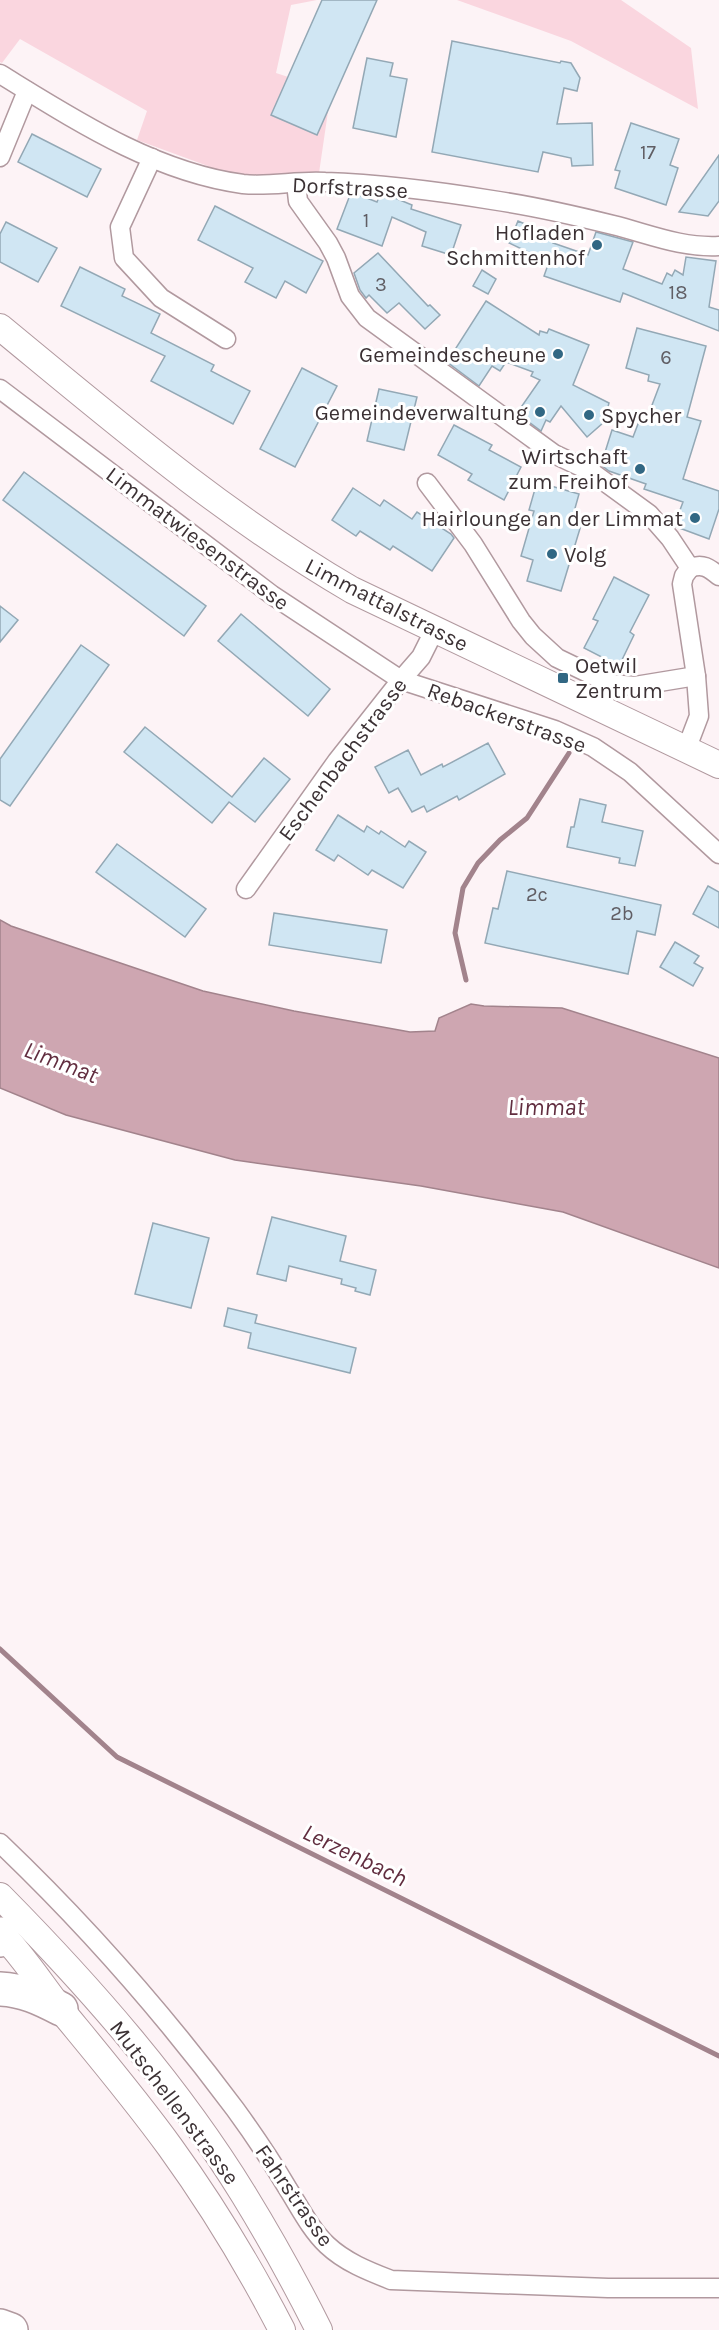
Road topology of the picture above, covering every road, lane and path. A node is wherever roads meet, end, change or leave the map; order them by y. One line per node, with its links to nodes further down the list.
1 (0, 74): 2 (street, Dorfstrasse)
2 (27, 91): 3 (street); 4 (street, Dorfstrasse)
3 (0, 157)
4 (152, 158): 5 (street, Dorfstrasse); 8 (street)
5 (296, 183): 6 (street, Dorfstrasse); 11 (street)
6 (719, 246)
7 (0, 327): 13 (main road, Limmattalstrasse)
8 (226, 339)
9 (0, 389): 15 (street, Limmatwiesenstrasse)
10 (427, 483): 14 (street)
11 (690, 568): 12 (street); 14 (street)
12 (719, 576)
13 (435, 629): 15 (street, Eschenbachstrasse); 16 (main road, Limmattalstrasse)
14 (696, 676): 16 (street)
15 (400, 680): 18 (street, Rebackerstrasse); 19 (street, Eschenbachstrasse)
16 (686, 750): 17 (main road, Limmattalstrasse)
17 (719, 765)
18 (719, 854)
19 (246, 889)
20 (0, 1843): 26 (street, Fahrstrasse)
21 (0, 1896): 22 (main road); 23 (main road, Mutschellenstrasse)
22 (1, 1935): 23 (main road); 25 (main road, Mutschellenstrasse)
23 (43, 1942): 30 (main road, Mutschellenstrasse)
24 (0, 1989): 25 (highway)
25 (61, 2009): 29 (main road, Mutschellenstrasse)
26 (719, 2288)
27 (0, 2326): 28 (highway)
28 (11, 2330)
29 (282, 2330)
30 (319, 2330)

